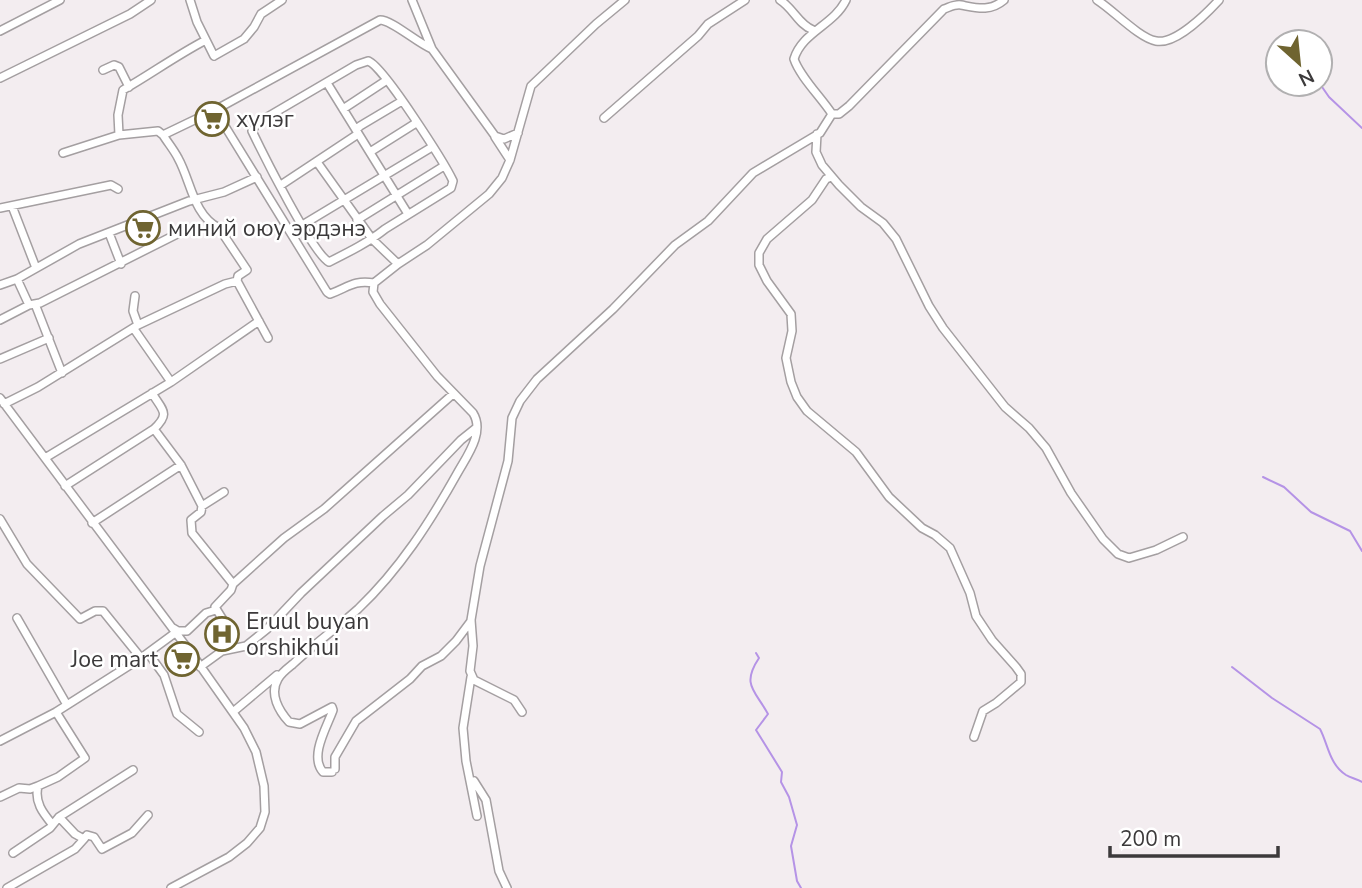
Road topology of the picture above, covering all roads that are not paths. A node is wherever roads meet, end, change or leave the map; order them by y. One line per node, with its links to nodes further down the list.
1 (60, 0): 14 (street)
2 (150, 0): 18 (street)
3 (190, 0): 15 (street)
4 (282, 0): 15 (street)
5 (412, 0): 16 (street)
6 (625, 0): 29 (street)
7 (745, 0): 26 (street)
8 (780, 0): 13 (street)
9 (846, 0): 13 (street)
10 (1004, 0): 25 (street)
11 (1097, 0): 12 (street)
12 (1219, 0)
13 (813, 30): 25 (street)
14 (0, 32)
15 (206, 40): 21 (street)
16 (432, 49): 24 (street); 33 (street)
17 (103, 70): 21 (street)
18 (0, 78)
19 (387, 80): 20 (street); 22 (street); 23 (street)
20 (327, 83): 23 (street); 43 (street)
21 (129, 87): 30 (street)
22 (402, 101): 27 (street); 28 (street)
23 (343, 108): 28 (street)
24 (215, 110): 31 (street); 41 (street)
25 (832, 114): 32 (street)
26 (604, 118)
27 (416, 123): 34 (street); 35 (street)
28 (357, 131): 35 (street); 38 (street)
29 (518, 133): 33 (street); 37 (street)
30 (119, 135): 31 (street); 36 (street)
31 (163, 135): 46 (street)
32 (817, 135): 42 (street); 90 (street)
33 (495, 136): 37 (street)
34 (432, 147): 39 (street); 40 (street)
35 (370, 152): 40 (street)
36 (63, 153)
37 (510, 160): 57 (street)
38 (317, 162): 43 (street); 47 (street)
39 (444, 166): 45 (street); 50 (street)
40 (384, 175): 45 (street); 47 (street)
41 (257, 177): 46 (street); 61 (street)
42 (831, 177): 85 (street); 102 (street)
43 (281, 185): 52 (street)
44 (118, 189): 48 (street)
45 (397, 195): 50 (street); 51 (street)
46 (195, 201): 53 (street); 60 (street)
47 (344, 202): 51 (street); 52 (street)
48 (12, 206): 49 (street); 58 (street)
49 (0, 208)
50 (408, 214): 55 (street)
51 (357, 220): 55 (street)
52 (304, 225): 55 (street)
53 (108, 233): 56 (street); 58 (street)
54 (179, 233): 56 (street)
55 (372, 239): 57 (street)
56 (121, 264): 64 (street)
57 (398, 264): 61 (street)
58 (36, 268): 59 (street)
59 (16, 279): 62 (street); 64 (street)
60 (237, 281): 66 (street); 67 (street)
61 (374, 283): 74 (street)
62 (0, 285)
63 (135, 296): 67 (street)
64 (32, 305): 65 (street); 68 (street)
65 (0, 320)
66 (259, 321): 69 (street); 72 (street)
67 (136, 327): 71 (street); 72 (street)
68 (48, 338): 70 (street); 71 (street)
69 (268, 338)
70 (0, 359)
71 (62, 373): 75 (street)
72 (171, 382): 73 (street)
73 (152, 393): 77 (street); 78 (street)
74 (453, 394): 76 (street); 87 (street)
75 (2, 401): 78 (street)
76 (476, 428): 86 (street); 92 (street)
77 (154, 429): 79 (street); 80 (street)
78 (45, 458): 80 (street)
79 (181, 466): 82 (street); 84 (street)
80 (65, 486): 84 (street)
81 (224, 492): 82 (street)
82 (202, 506): 87 (street)
83 (0, 519): 94 (street)
84 (92, 523): 91 (street)
85 (1183, 537)
86 (386, 576): 90 (street); 99 (street)
87 (233, 584): 88 (street)
88 (216, 610): 91 (street); 92 (street)
89 (17, 618): 97 (street)
90 (471, 620): 96 (street)
91 (173, 630): 93 (street); 95 (street)
92 (229, 648): 95 (street)
93 (148, 653): 94 (street); 101 (street)
94 (141, 658): 97 (street)
95 (200, 667): 99 (street)
96 (471, 677): 100 (street); 105 (street)
97 (67, 705): 98 (street)
98 (55, 712): 103 (street); 106 (street)
99 (233, 712): 115 (street)
100 (522, 712)
101 (199, 732)
102 (974, 737)
103 (0, 741)
104 (133, 770): 110 (street)
105 (470, 774): 109 (street); 116 (street)
106 (38, 786): 107 (street); 111 (street)
107 (0, 797)
108 (148, 815): 112 (street)
109 (477, 816)
110 (59, 817): 111 (street); 112 (street)
111 (52, 824): 113 (street)
112 (85, 839): 114 (street)
113 (13, 853)
114 (7, 888)
115 (171, 888)
116 (507, 888)

